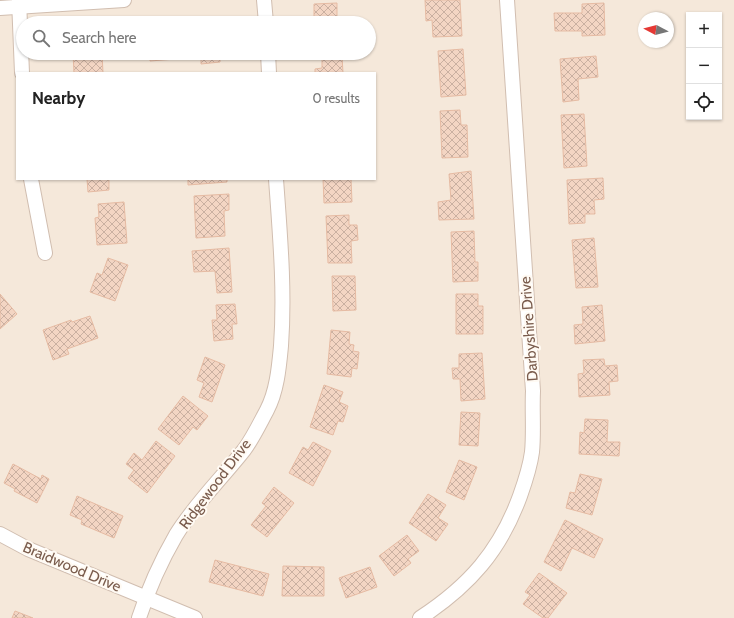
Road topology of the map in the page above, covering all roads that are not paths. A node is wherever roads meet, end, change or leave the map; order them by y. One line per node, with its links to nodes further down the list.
1 (124, 0): 4 (street)
2 (264, 0): 7 (street)
3 (507, 0): 19 (street, Darbyshire Drive)
4 (19, 3): 5 (street); 6 (street)
5 (0, 8)
6 (20, 16)
7 (265, 16)
8 (21, 60): 10 (street)
9 (268, 60): 11 (street)
10 (22, 72)
11 (269, 72)
12 (31, 180): 14 (street)
13 (276, 180): 16 (street, Ridgewood Drive)
14 (45, 253)
15 (0, 534): 16 (street, Braidwood Drive)
16 (145, 598): 17 (street, Ridgewood Drive); 18 (street)
17 (139, 618)
18 (195, 618)
19 (420, 618)

